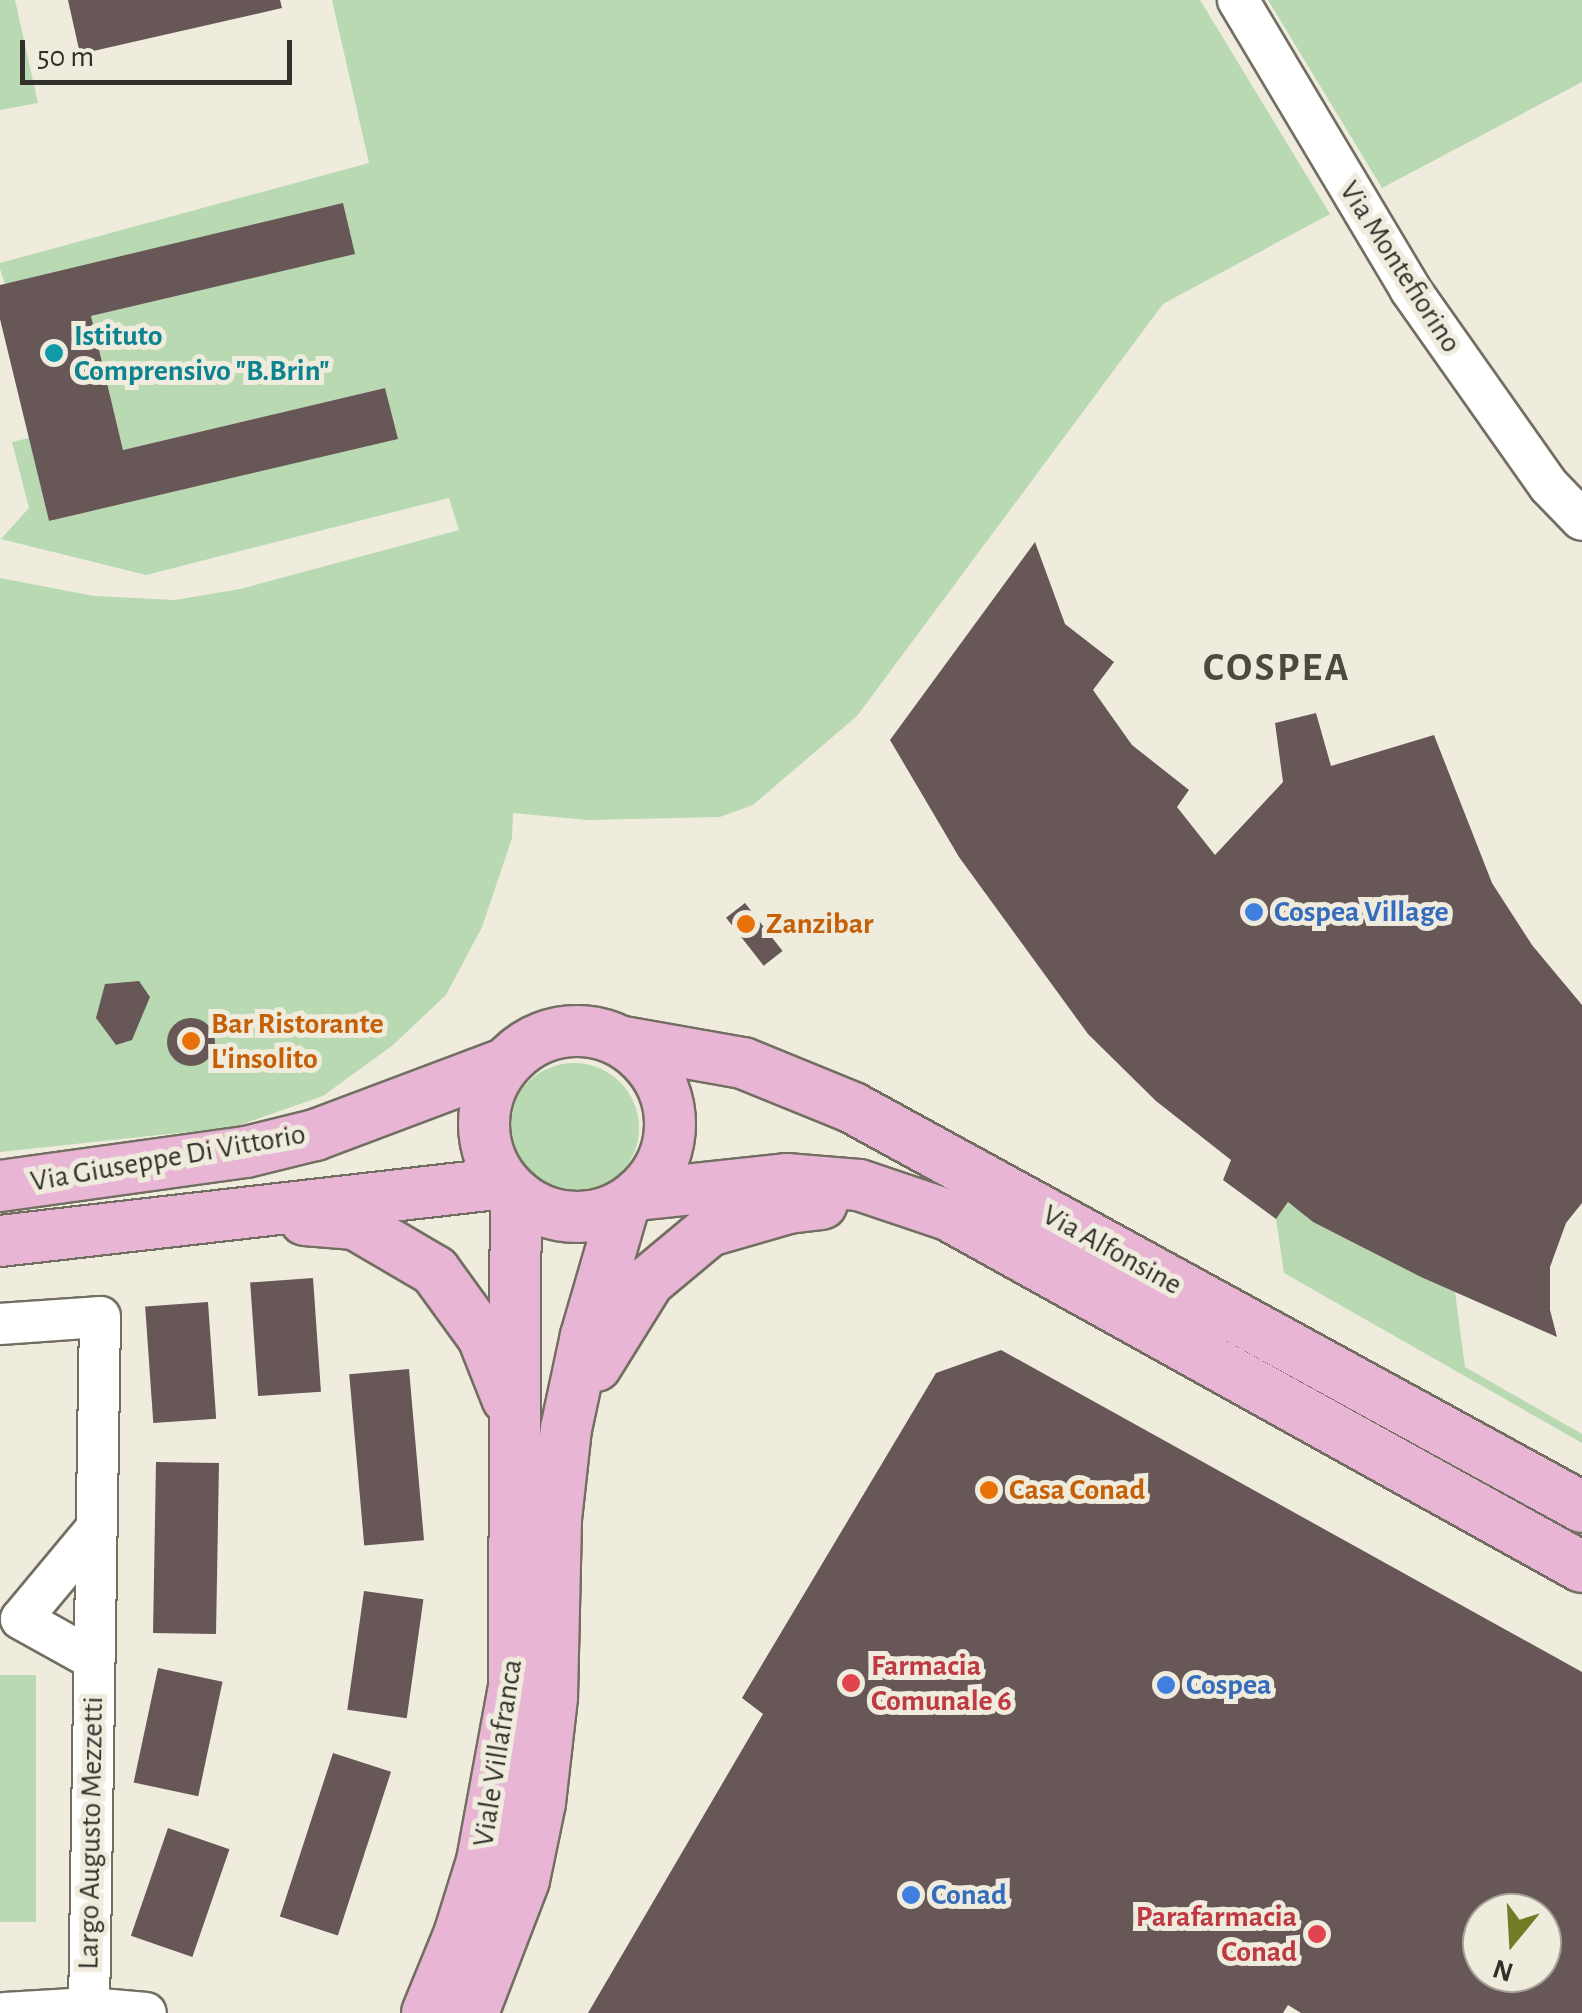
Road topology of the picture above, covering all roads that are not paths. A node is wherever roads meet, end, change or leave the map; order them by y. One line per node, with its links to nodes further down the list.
1 (1238, 0): 2 (street, Via Montefiorino)
2 (1582, 520)
3 (624, 1042): 4 (main road); 7 (main road); 14 (main road, Via Alfonsine)
4 (504, 1064): 5 (main road, Via Giuseppe Di Vittorio); 6 (main road)
5 (0, 1186)
6 (510, 1189): 7 (main road); 8 (main road, Via Giuseppe Di Vittorio); 12 (main road, Viale Villafranca)
7 (630, 1200): 9 (main road, Via Alfonsine); 13 (main road, Viale Villafranca)
8 (250, 1215): 10 (main road, Via Giuseppe Di Vittorio); 12 (main road, Viale Villafranca)
9 (948, 1215): 13 (main road, Viale Villafranca); 16 (main road, Via Alfonsine)
10 (0, 1241)
11 (0, 1324): 15 (street, Largo Augusto Mezzetti)
12 (517, 1424): 22 (main road, Viale Villafranca)
13 (566, 1429): 23 (main road, Viale Villafranca)
14 (1582, 1507)
15 (96, 1529): 17 (street, Largo Augusto Mezzetti); 18 (street, Largo Augusto Mezzetti)
16 (1582, 1567)
17 (10, 1620): 18 (street, Largo Augusto Mezzetti)
18 (92, 1659): 19 (street, Largo Augusto Mezzetti)
19 (89, 2008): 20 (street); 21 (street)
20 (5, 2013)
21 (146, 2013)
22 (427, 2013)
23 (473, 2013)

